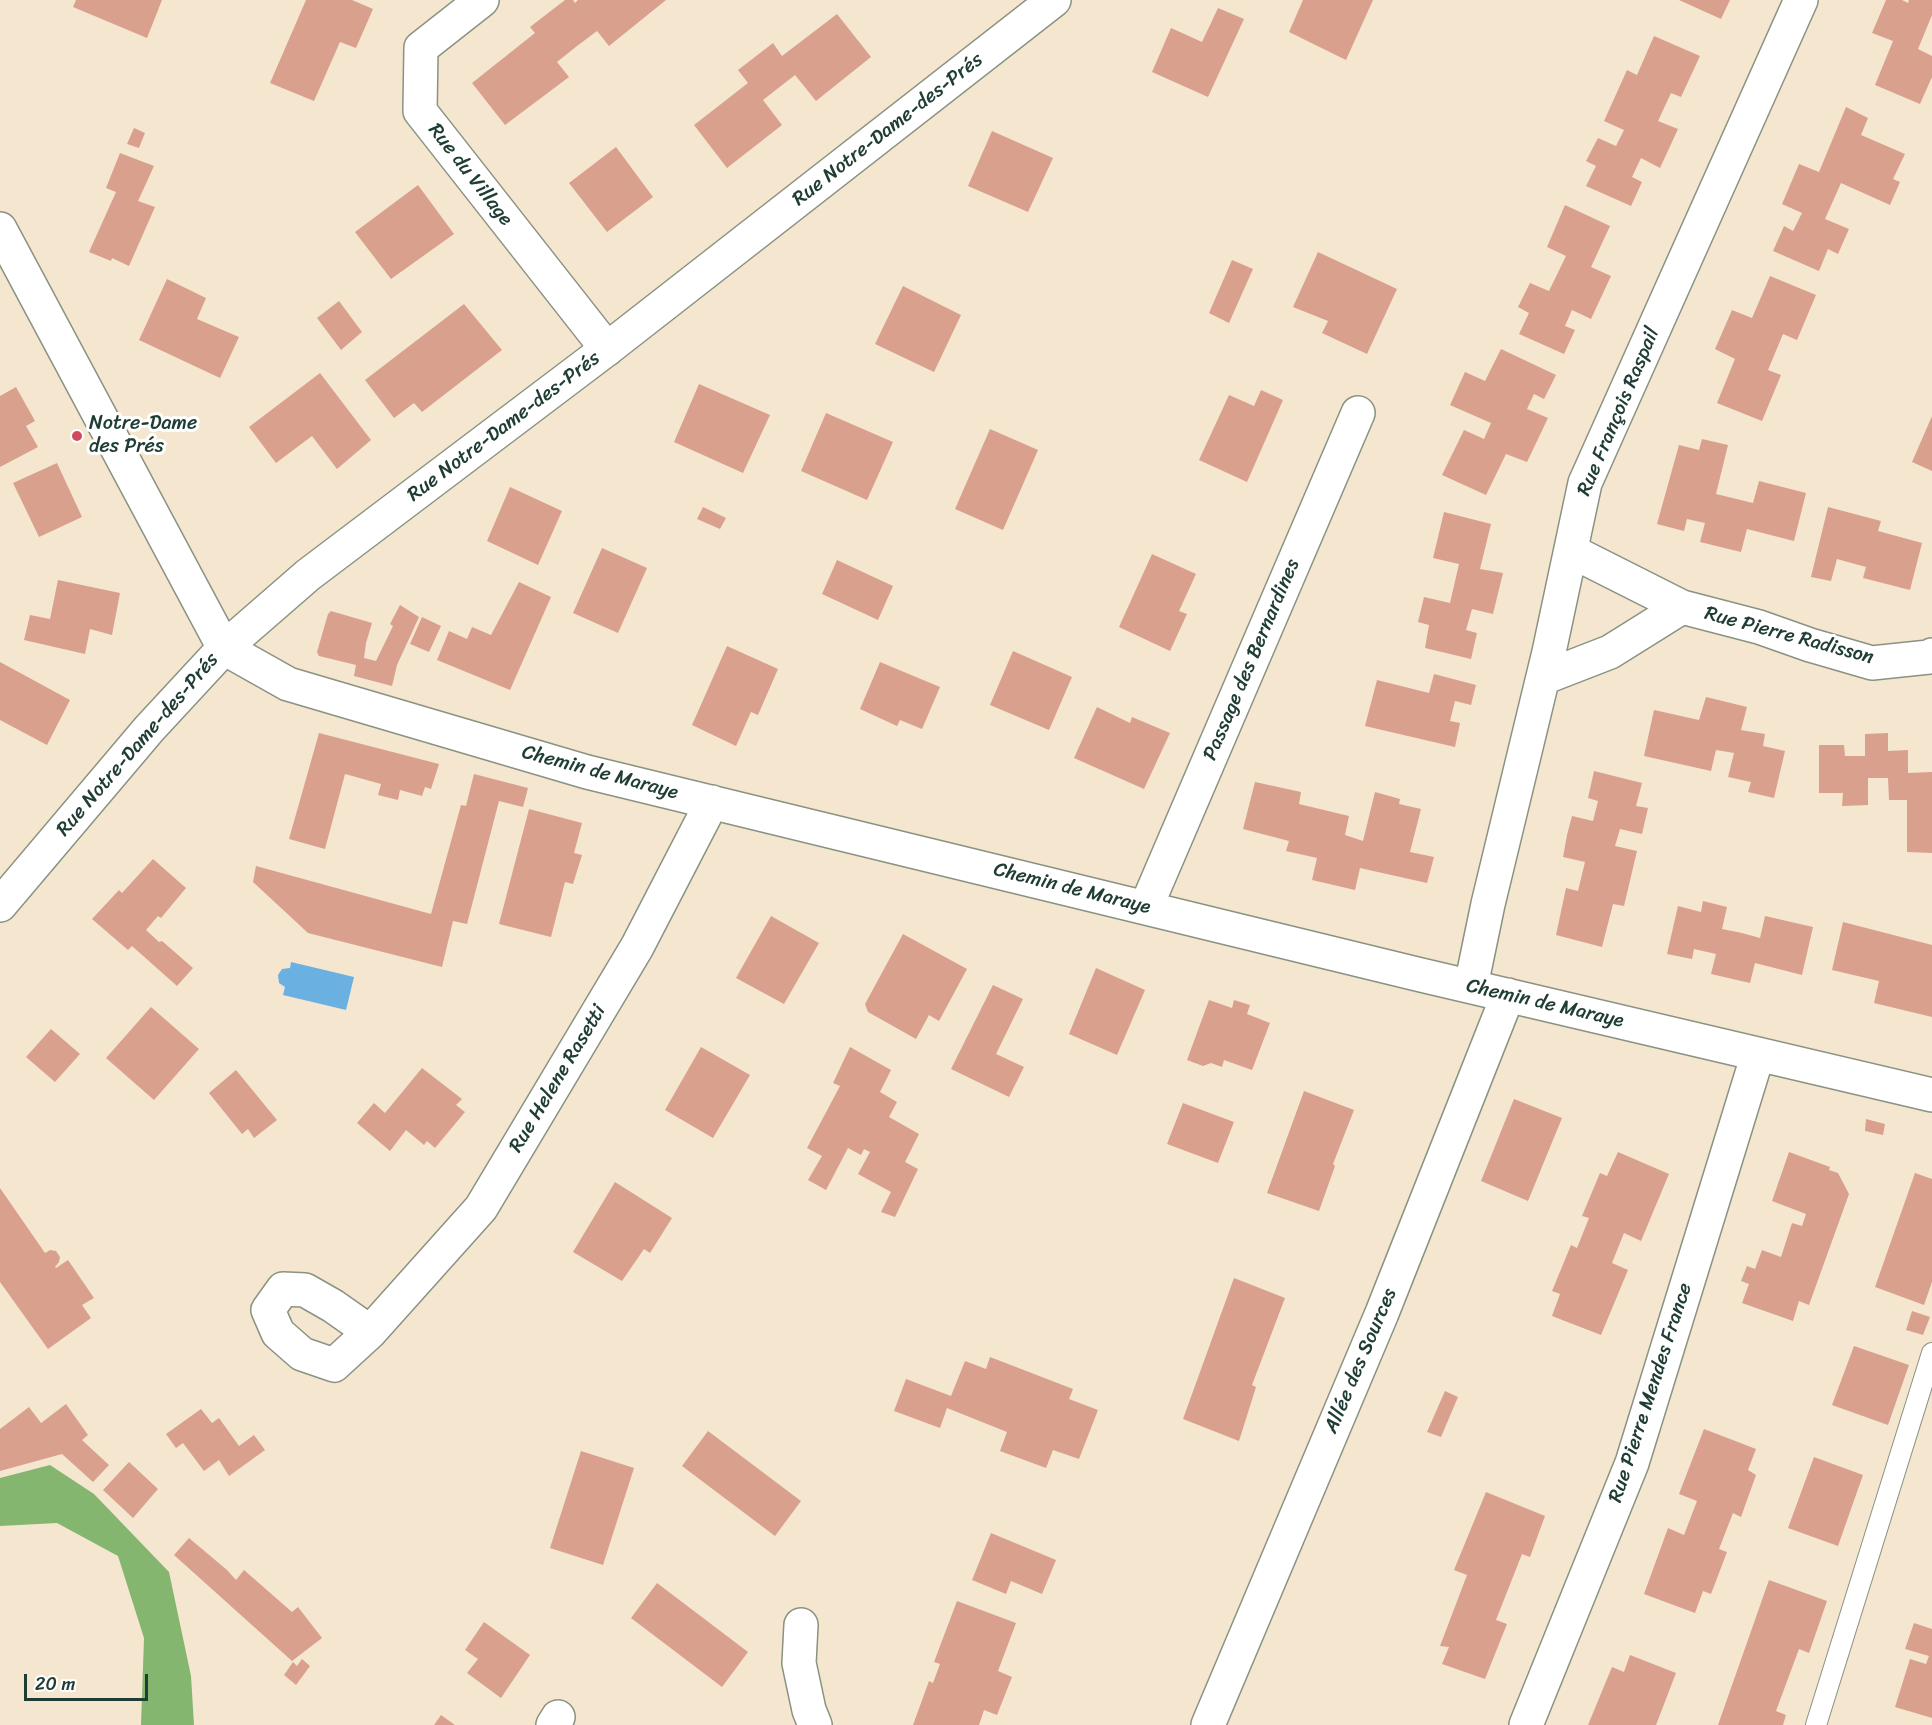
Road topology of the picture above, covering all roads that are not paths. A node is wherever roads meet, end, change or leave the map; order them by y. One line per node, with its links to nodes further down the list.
1 (482, 0): 5 (street, Rue du Village)
2 (1054, 0): 5 (street, Rue Notre-Dame-des-Prés)
3 (1801, 0): 7 (street, Rue François Raspail)
4 (0, 229): 9 (street)
5 (607, 349): 9 (street, Rue Notre-Dame-des-Prés)
6 (1358, 413): 14 (street, Passage des Bernardines)
7 (1571, 551): 8 (street, Rue Pierre Radisson); 11 (street, Rue François Raspail)
8 (1682, 607): 10 (street, Rue Pierre Radisson); 11 (street, Rue Pierre Radisson)
9 (224, 648): 12 (street, Chemin de Maraye); 13 (street, Rue Notre-Dame-des-Prés)
10 (1932, 655)
11 (1543, 678): 15 (street, Rue François Raspail)
12 (712, 802): 14 (street, Chemin de Maraye); 19 (street, Rue Helene Rasetti)
13 (0, 905)
14 (1146, 907): 15 (street, Chemin de Maraye)
15 (1471, 986): 16 (street, Chemin de Maraye)
16 (1508, 995): 17 (street, Chemin de Maraye); 23 (street, Allée des Sources)
17 (1758, 1054): 18 (street, Chemin de Maraye); 24 (street, Rue Pierre Mendes France)
18 (1932, 1095)
19 (370, 1332)
20 (1932, 1353): 25 (lane)
21 (801, 1625): 22 (street)
22 (815, 1725)
23 (1208, 1725)
24 (1526, 1725)
25 (1816, 1725)

